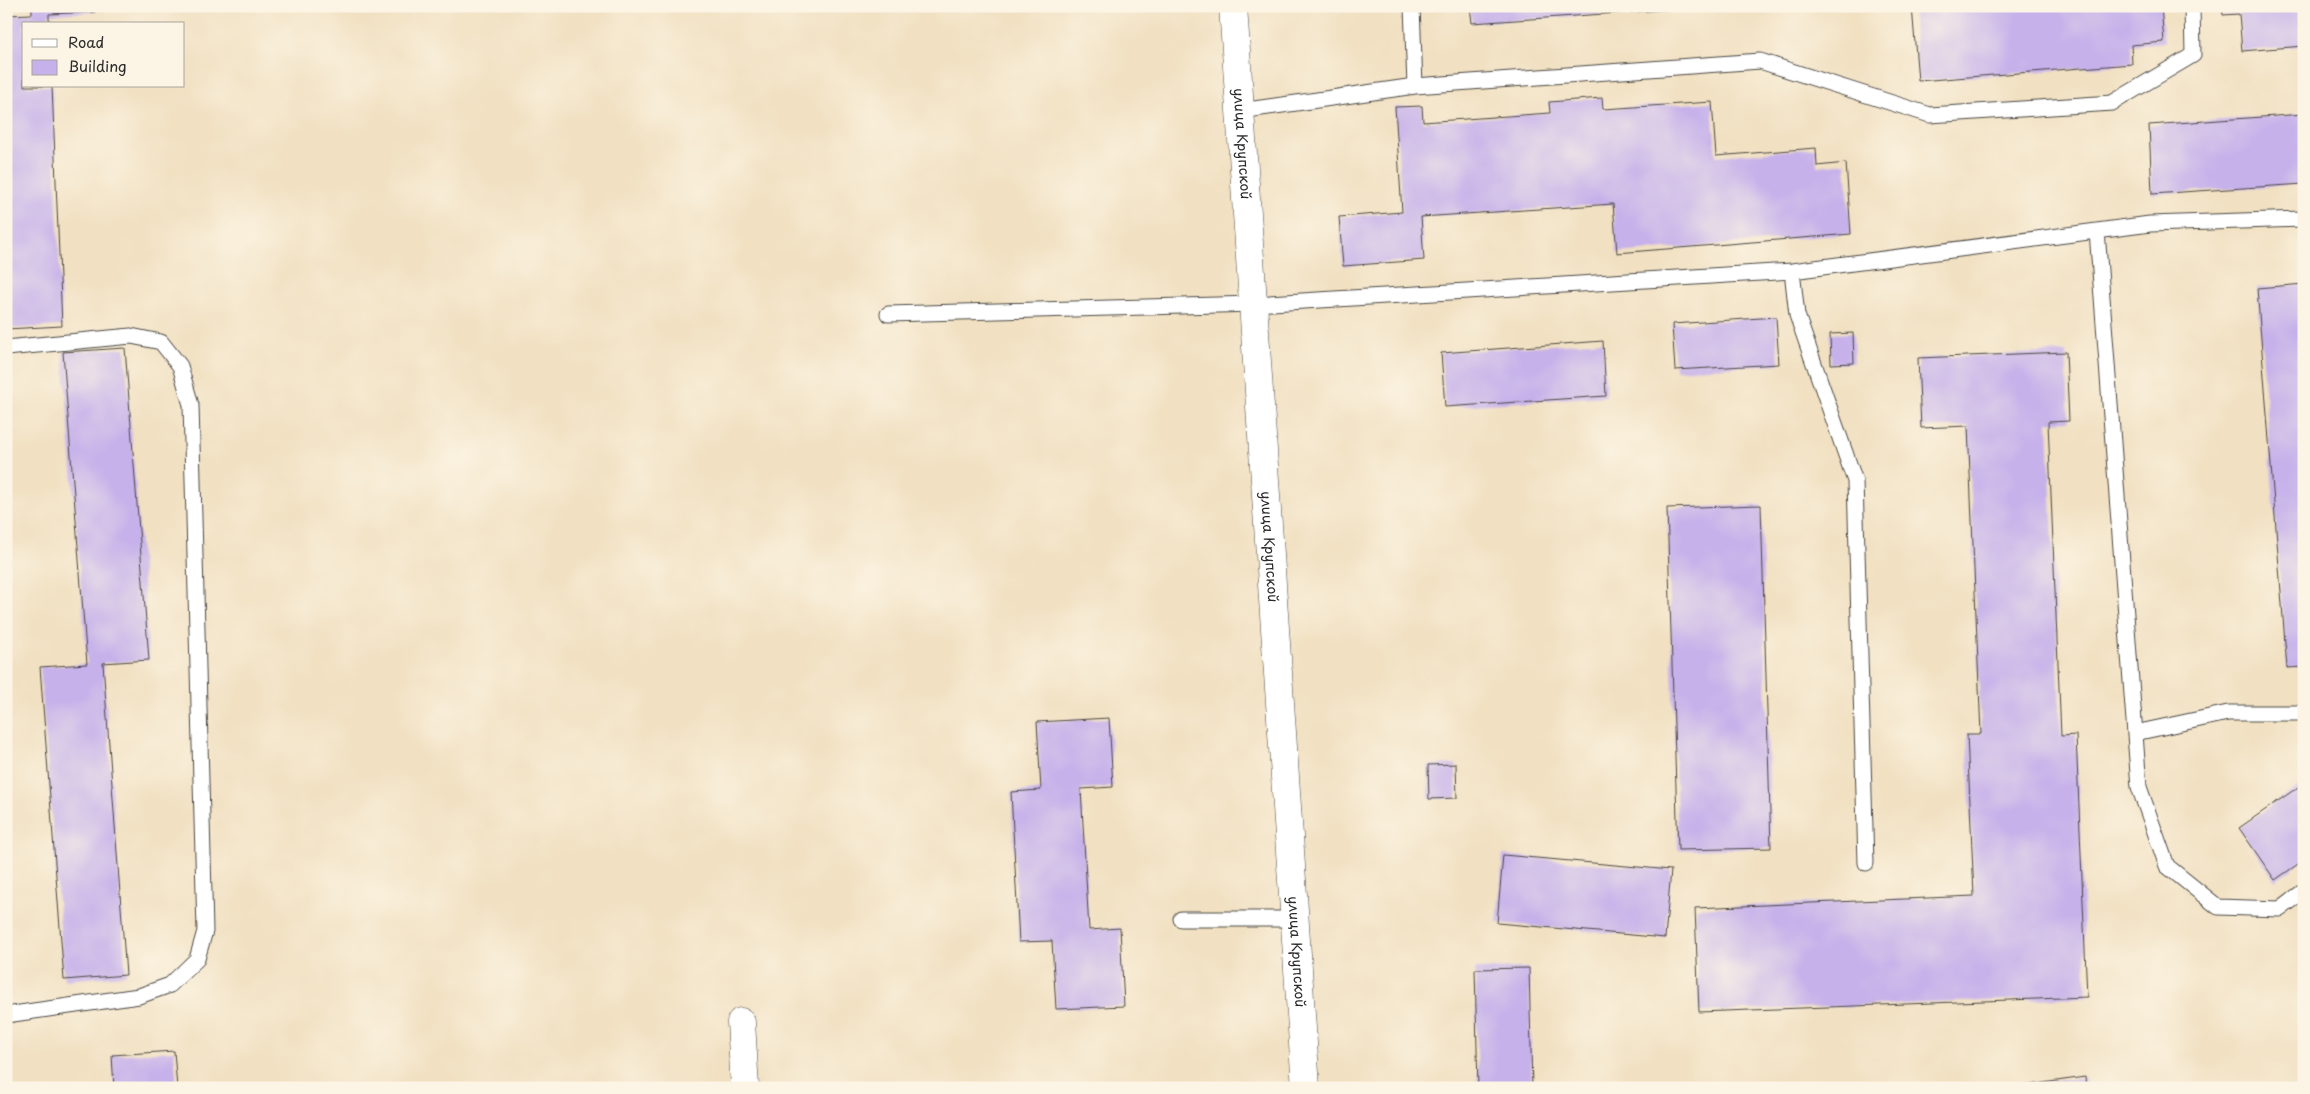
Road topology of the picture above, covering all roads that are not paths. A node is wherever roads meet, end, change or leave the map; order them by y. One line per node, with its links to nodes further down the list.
1 (1233, 6): 5 (street, улица Крупской)
2 (1412, 6): 4 (lane)
3 (2192, 6): 4 (lane)
4 (1415, 86): 5 (lane)
5 (1240, 111): 9 (street, улица Крупской)
6 (2304, 218): 7 (lane)
7 (2097, 231): 8 (lane); 13 (lane)
8 (1792, 271): 9 (lane); 14 (lane)
9 (1254, 304): 10 (lane); 17 (street, улица Крупской)
10 (888, 314)
11 (6, 348): 18 (lane)
12 (2304, 713): 13 (lane)
13 (2135, 732): 15 (lane)
14 (1866, 863)
15 (2304, 891)
16 (1181, 919): 17 (lane)
17 (1295, 919): 21 (street, улица Крупской)
18 (6, 1016)
19 (741, 1022): 20 (street)
20 (745, 1088)
21 (1306, 1088)

